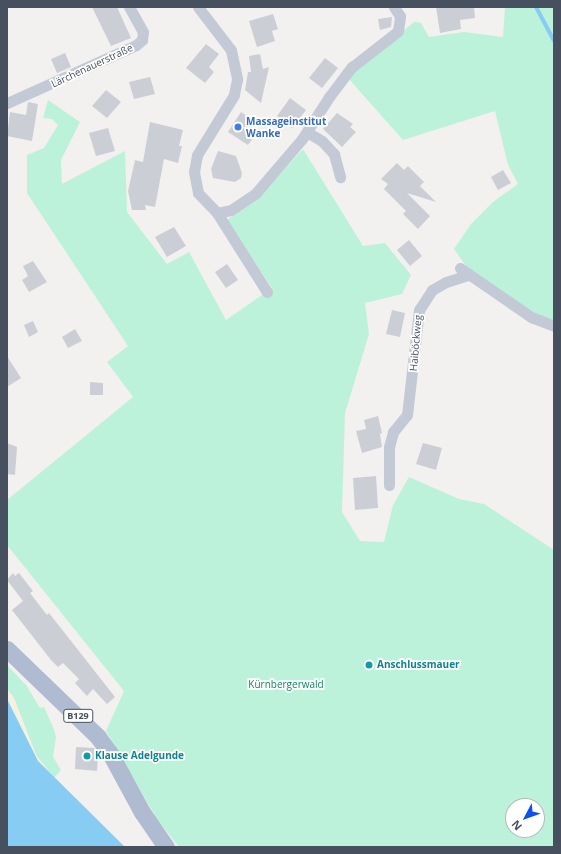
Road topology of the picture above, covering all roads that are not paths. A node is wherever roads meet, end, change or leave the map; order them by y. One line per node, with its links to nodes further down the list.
1 (129, 7): 4 (street, Lärchenauerstraße)
2 (198, 7): 7 (street)
3 (394, 7): 5 (street)
4 (7, 104)
5 (307, 132): 6 (street); 7 (street)
6 (340, 177)
7 (217, 213): 8 (street)
8 (267, 292)
9 (554, 326): 10 (street, Haiböckweg)
10 (389, 485)
11 (7, 649): 12 (main road, B129)
12 (166, 847)

